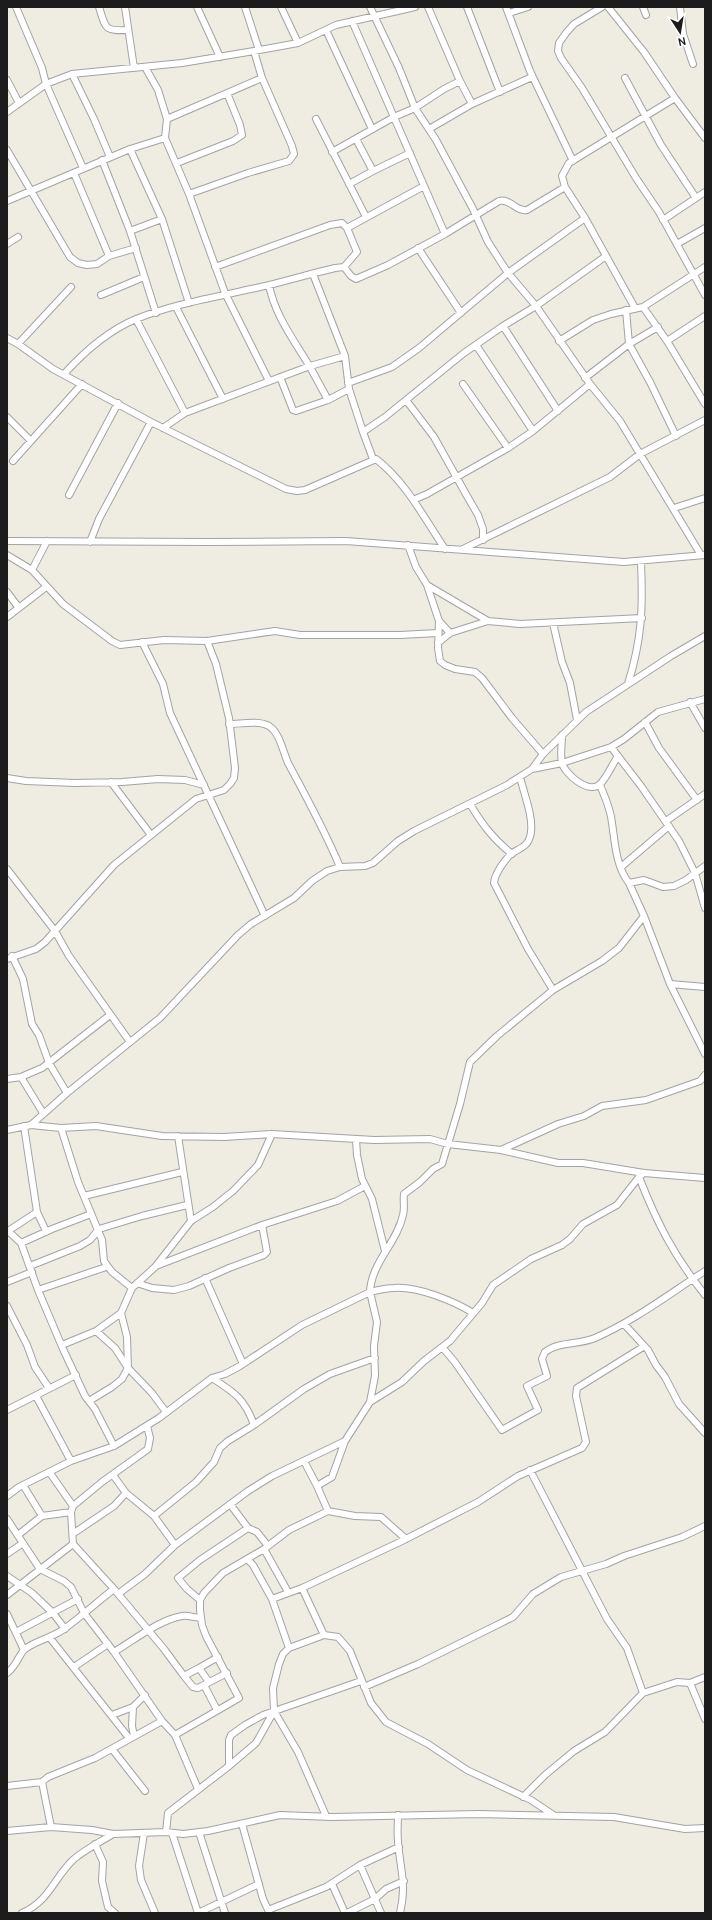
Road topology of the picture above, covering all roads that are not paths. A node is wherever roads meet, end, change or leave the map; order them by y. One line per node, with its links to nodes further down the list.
1 (16, 7): 35 (street)
2 (99, 7): 21 (street)
3 (125, 7): 21 (street)
4 (197, 7): 25 (street)
5 (245, 7): 24 (street)
6 (281, 7): 23 (street)
7 (370, 7): 19 (street)
8 (415, 7): 19 (street)
9 (428, 7): 34 (street)
10 (467, 7): 36 (street)
11 (506, 7): 17 (street)
12 (528, 7): 17 (street)
13 (602, 7): 50 (street)
14 (608, 7): 38 (street)
15 (643, 7): 18 (street)
16 (680, 7): 26 (street)
17 (509, 14): 30 (street)
18 (646, 15)
19 (374, 16): 20 (street); 41 (street)
20 (352, 22): 22 (street); 43 (street)
21 (128, 30): 28 (street)
22 (326, 30): 23 (street); 47 (street)
23 (298, 43): 24 (street)
24 (256, 51): 25 (street); 31 (street)
25 (220, 57): 27 (street)
26 (693, 64)
27 (145, 67): 28 (street); 45 (street)
28 (134, 68): 29 (street)
29 (72, 74): 35 (street); 57 (street)
30 (532, 77): 36 (street); 59 (street)
31 (262, 78): 37 (street); 69 (street)
32 (625, 78): 44 (street)
33 (7, 80): 39 (street)
34 (460, 81): 40 (street); 41 (street)
35 (46, 84): 39 (street); 61 (street)
36 (500, 92): 40 (street)
37 (227, 93): 45 (street); 60 (street)
38 (675, 98): 44 (street); 51 (street)
39 (19, 103): 42 (street)
40 (472, 104): 48 (street)
41 (415, 108): 43 (street); 48 (street)
42 (7, 112)
43 (394, 117): 47 (street); 56 (street)
44 (647, 117): 50 (street); 70 (street)
45 (166, 119): 49 (street)
46 (316, 119): 55 (street)
47 (372, 129): 52 (street)
48 (429, 129): 72 (street)
49 (165, 138): 53 (street); 60 (street)
50 (612, 138): 59 (street); 76 (street)
51 (705, 138)
52 (356, 139): 55 (street); 62 (street)
53 (130, 149): 57 (street); 75 (street)
54 (7, 150): 67 (street)
55 (332, 152): 64 (street)
56 (410, 153): 62 (street); 65 (street)
57 (110, 157): 58 (street)
58 (102, 160): 61 (street); 79 (street)
59 (573, 161): 66 (street)
60 (177, 163): 69 (street)
61 (82, 168): 63 (street)
62 (373, 171): 64 (street)
63 (74, 173): 67 (street); 86 (street)
64 (349, 184): 73 (street)
65 (424, 186): 73 (street); 80 (street)
66 (565, 187): 72 (street); 74 (street)
67 (30, 191): 71 (street); 86 (street)
68 (705, 192): 70 (street)
69 (189, 194): 88 (street)
70 (696, 198): 76 (street)
71 (7, 201)
72 (475, 214): 80 (street); 91 (street)
73 (366, 217): 77 (street)
74 (585, 218): 87 (street); 91 (street)
75 (162, 219): 79 (street); 100 (street)
76 (663, 220): 83 (street)
77 (347, 228): 88 (street); 89 (street)
78 (705, 228): 83 (street)
79 (130, 231): 84 (street)
80 (445, 234): 85 (street)
81 (18, 237): 82 (street)
82 (7, 244)
83 (677, 244): 93 (street)
84 (136, 248): 86 (street); 94 (street)
85 (418, 248): 89 (street); 107 (street)
86 (109, 256)
87 (606, 256): 101 (street); 104 (street)
88 (215, 267): 97 (street)
89 (344, 267): 92 (street)
90 (705, 267): 93 (street)
91 (508, 273): 101 (street); 107 (street)
92 (313, 274): 95 (street); 118 (street)
93 (694, 274): 99 (street); 103 (street)
94 (144, 277): 98 (street); 106 (street)
95 (269, 285): 97 (street); 119 (street)
96 (71, 287): 115 (street)
97 (225, 293): 100 (street); 123 (street)
98 (101, 295)
99 (705, 295)
100 (189, 303): 102 (street)
101 (536, 306): 110 (street); 113 (street)
102 (176, 307): 106 (street); 128 (street)
103 (643, 307): 104 (street); 111 (street)
104 (635, 308): 105 (street)
105 (626, 310): 113 (street); 116 (street)
106 (156, 313): 109 (street)
107 (461, 313): 127 (street)
108 (705, 316): 114 (street)
109 (136, 319): 120 (street); 134 (street)
110 (503, 326): 117 (street); 133 (street)
111 (658, 327): 114 (street); 116 (street)
112 (7, 338): 115 (street)
113 (559, 341): 122 (street)
114 (667, 341): 132 (street)
115 (18, 344): 120 (street)
116 (629, 344): 122 (street); 141 (street)
117 (476, 345): 130 (street); 139 (street)
118 (345, 356): 119 (street); 127 (street)
119 (310, 366): 121 (street); 129 (street)
120 (64, 374): 124 (street)
121 (280, 377): 123 (street); 129 (street)
122 (585, 378): 126 (street)
123 (269, 380): 128 (street)
124 (82, 384): 131 (street); 142 (street)
125 (463, 384): 143 (street)
126 (590, 384): 133 (street); 144 (street)
127 (349, 386): 129 (street); 140 (street)
128 (223, 399): 134 (street)
129 (328, 400)
130 (406, 400): 140 (street); 147 (street)
131 (118, 403): 137 (street); 148 (street)
132 (705, 404)
133 (558, 411): 139 (street)
134 (185, 413): 138 (street)
135 (7, 416): 142 (street)
136 (705, 420): 141 (street)
137 (151, 422): 138 (street); 155 (street)
138 (163, 428): 145 (street)
139 (533, 431): 143 (street)
140 (363, 432): 145 (street)
141 (676, 436): 144 (street)
142 (31, 441): 146 (street)
143 (508, 448): 147 (street)
144 (640, 454): 151 (street); 152 (street)
145 (372, 459): 150 (street)
146 (13, 461)
147 (456, 478): 150 (street); 152 (street)
148 (69, 495)
149 (705, 498): 151 (street)
150 (413, 500): 157 (street)
151 (674, 508): 160 (street)
152 (483, 540): 158 (street)
153 (7, 541): 154 (street)
154 (47, 541): 155 (street); 162 (street)
155 (90, 542): 156 (street)
156 (408, 545): 157 (street); 163 (street)
157 (445, 549): 158 (street)
158 (462, 550): 161 (street)
159 (7, 555): 162 (street)
160 (703, 555): 161 (street)
161 (641, 562): 168 (street)
162 (32, 570): 164 (street)
163 (427, 585): 169 (street); 170 (street)
164 (46, 587): 166 (street); 176 (street)
165 (7, 592): 166 (street)
166 (19, 608): 167 (street)
167 (7, 617)
168 (642, 618): 171 (street); 178 (street)
169 (439, 621): 172 (street); 173 (street)
170 (488, 621): 171 (street); 173 (street)
171 (553, 623): 181 (street)
172 (438, 633): 175 (street); 177 (street)
173 (450, 634): 177 (street)
174 (705, 636): 178 (street)
175 (207, 641): 176 (street); 183 (street)
176 (142, 642): 194 (street)
177 (438, 643): 187 (street)
178 (628, 684): 181 (street)
179 (705, 699): 180 (street)
180 (690, 702): 182 (street); 184 (street)
181 (576, 720): 185 (street)
182 (645, 722): 186 (street); 198 (street)
183 (229, 724): 196 (street); 204 (street)
184 (705, 728)
185 (562, 735): 187 (street); 189 (street)
186 (611, 747): 188 (street); 189 (street)
187 (543, 754): 190 (street)
188 (618, 756): 195 (street); 200 (street)
189 (562, 763): 190 (street); 195 (street)
190 (532, 769): 191 (street)
191 (520, 777): 199 (street); 202 (street)
192 (7, 778): 193 (street)
193 (111, 782): 194 (street); 201 (street)
194 (204, 785): 196 (street)
195 (600, 785): 205 (street)
196 (209, 794): 201 (street); 210 (street)
197 (705, 794): 198 (street)
198 (697, 800): 200 (street)
199 (470, 804): 202 (street); 204 (street)
200 (667, 824): 205 (street); 207 (street)
201 (151, 835): 212 (street)
202 (512, 854): 216 (street)
203 (705, 866): 207 (street)
204 (340, 867): 210 (street)
205 (621, 867): 208 (street)
206 (7, 869): 212 (street)
207 (695, 873): 208 (street); 209 (street)
208 (629, 883): 211 (street)
209 (705, 908)
210 (265, 916): 218 (street)
211 (644, 916): 214 (street); 216 (street)
212 (55, 930): 213 (street); 217 (street)
213 (10, 958): 220 (street)
214 (670, 984): 215 (street); 219 (street)
215 (705, 987)
216 (553, 990): 233 (street)
217 (110, 1015): 218 (street); 220 (street)
218 (130, 1042): 224 (street)
219 (705, 1054)
220 (49, 1063): 222 (street); 224 (street)
221 (705, 1075): 234 (street)
222 (21, 1077): 223 (street); 225 (street)
223 (7, 1079)
224 (67, 1093): 225 (street)
225 (43, 1113): 226 (street)
226 (31, 1125): 227 (street); 228 (street)
227 (24, 1126): 229 (street); 241 (street)
228 (61, 1128): 231 (street); 239 (street)
229 (7, 1130)
230 (272, 1134): 231 (street); 232 (street); 243 (street)
231 (178, 1136): 235 (street)
232 (356, 1139): 233 (street); 238 (street)
233 (448, 1144): 234 (street); 249 (street)
234 (501, 1150): 236 (street)
235 (182, 1172): 239 (street); 240 (street)
236 (642, 1175): 237 (street); 255 (street); 263 (street)
237 (705, 1178)
238 (365, 1186): 244 (street); 249 (street)
239 (84, 1196): 242 (street)
240 (187, 1205): 243 (street); 245 (street)
241 (38, 1212): 246 (street); 247 (street)
242 (91, 1214): 245 (street); 247 (street)
243 (191, 1221): 251 (street)
244 (262, 1225): 251 (street); 254 (street)
245 (98, 1229): 250 (street); 252 (street)
246 (8, 1231): 248 (street)
247 (46, 1231): 248 (street)
248 (21, 1243): 252 (street)
249 (385, 1251): 259 (street)
250 (106, 1267): 257 (street); 258 (street)
251 (155, 1267): 257 (street)
252 (31, 1269): 256 (street); 258 (street)
253 (705, 1271): 255 (street)
254 (205, 1278): 257 (street); 270 (street)
255 (692, 1278): 260 (street); 264 (street)
256 (7, 1282)
257 (135, 1286): 262 (street)
258 (38, 1290): 266 (street)
259 (370, 1292): 263 (street); 269 (street); 270 (street)
260 (705, 1295)
261 (7, 1306): 274 (street)
262 (121, 1313): 265 (street); 271 (street)
263 (473, 1313): 268 (street)
264 (624, 1324): 267 (street); 268 (street)
265 (96, 1331): 266 (street); 271 (street)
266 (62, 1345): 272 (street)
267 (643, 1346): 282 (street); 287 (street)
268 (442, 1347): 277 (street)
269 (375, 1358): 277 (street); 280 (street)
270 (243, 1364): 273 (street)
271 (128, 1368): 276 (street); 279 (street)
272 (76, 1375): 274 (street); 276 (street)
273 (212, 1378): 279 (street); 280 (street)
274 (49, 1388): 275 (street)
275 (36, 1396): 278 (street); 286 (street)
276 (89, 1402): 284 (street)
277 (370, 1402): 283 (street)
278 (7, 1410)
279 (166, 1412): 281 (street)
280 (254, 1425): 298 (street)
281 (147, 1426): 284 (street); 289 (street)
282 (705, 1433)
283 (345, 1441): 285 (street); 291 (street)
284 (114, 1446): 286 (street)
285 (304, 1460): 291 (street); 294 (street)
286 (71, 1461): 288 (street)
287 (530, 1470): 304 (street); 312 (street)
288 (50, 1473): 290 (street); 295 (street)
289 (113, 1475): 292 (street); 295 (street)
290 (23, 1485): 293 (street); 297 (street)
291 (317, 1486): 296 (street)
292 (126, 1492): 298 (street); 302 (street)
293 (7, 1496)
294 (230, 1504): 301 (street); 307 (street)
295 (72, 1509): 297 (street); 302 (street)
296 (328, 1511): 304 (street); 308 (street)
297 (42, 1516): 303 (street)
298 (154, 1516): 307 (street)
299 (7, 1519): 303 (street)
300 (705, 1526): 312 (street)
301 (248, 1528): 308 (street); 321 (street)
302 (74, 1533): 306 (street)
303 (18, 1535): 305 (street)
304 (406, 1539): 315 (street)
305 (23, 1543): 309 (street); 311 (street)
306 (73, 1544): 311 (street); 316 (street)
307 (175, 1545): 316 (street)
308 (266, 1548): 310 (street); 317 (street)
309 (7, 1554)
310 (248, 1560): 320 (street); 321 (street)
311 (40, 1569): 314 (street); 319 (street)
312 (582, 1571): 344 (street); 345 (street)
313 (7, 1576): 314 (street)
314 (20, 1586): 318 (street); 322 (street)
315 (302, 1588): 317 (street); 329 (street)
316 (116, 1591): 323 (street); 327 (street)
317 (288, 1592): 320 (street)
318 (7, 1596)
319 (78, 1599): 322 (street); 323 (street)
320 (272, 1599): 332 (street)
321 (200, 1600): 325 (street)
322 (52, 1613): 326 (street); 328 (street)
323 (84, 1613): 326 (street); 331 (street)
324 (7, 1614): 328 (street)
325 (201, 1618): 327 (street); 335 (street)
326 (65, 1629): 330 (street)
327 (148, 1631): 334 (street); 340 (street)
328 (16, 1632): 333 (street)
329 (324, 1635): 332 (street); 344 (street)
330 (50, 1638): 333 (street); 336 (street)
331 (108, 1644): 334 (street); 336 (street)
332 (289, 1648): 349 (street)
333 (24, 1650): 338 (street)
334 (114, 1652): 346 (street)
335 (218, 1657): 337 (street); 339 (street)
336 (74, 1667): 350 (street)
337 (199, 1668): 340 (street); 343 (street)
338 (7, 1673)
339 (227, 1673): 343 (street); 348 (street)
340 (184, 1676): 343 (street)
341 (705, 1677): 342 (street)
342 (690, 1683): 345 (street); 351 (street)
343 (207, 1684): 348 (street)
344 (363, 1684): 349 (street); 361 (street)
345 (643, 1693): 361 (street)
346 (144, 1695): 347 (street); 352 (street)
347 (133, 1706): 350 (street); 354 (street)
348 (217, 1710): 353 (street)
349 (274, 1711): 356 (street); 356 (street); 364 (street)
350 (112, 1715): 354 (street)
351 (705, 1718)
352 (162, 1722): 353 (street); 354 (street)
353 (176, 1735): 359 (street)
354 (132, 1737): 355 (street)
355 (112, 1748): 357 (street); 360 (street)
356 (229, 1766): 359 (street)
357 (42, 1782): 358 (street); 366 (street)
358 (7, 1786)
359 (198, 1789): 371 (street)
360 (145, 1791)
361 (523, 1797): 362 (street)
362 (552, 1814): 363 (street); 367 (street)
363 (398, 1815): 364 (street); 374 (street)
364 (326, 1816): 365 (street)
365 (242, 1824): 369 (street); 377 (street)
366 (51, 1827): 368 (street); 372 (street)
367 (705, 1828)
368 (7, 1831)
369 (199, 1832): 371 (street); 380 (street)
370 (144, 1833): 371 (street); 372 (street); 384 (street)
371 (169, 1833): 385 (street)
372 (113, 1834): 373 (street)
373 (94, 1844): 382 (street); 383 (street)
374 (399, 1847): 375 (street); 376 (street)
375 (360, 1865): 378 (street); 379 (street)
376 (404, 1881): 379 (street); 389 (street)
377 (259, 1884): 380 (street); 381 (street)
378 (332, 1884): 381 (street); 387 (street)
379 (374, 1899): 387 (street); 388 (street)
380 (221, 1901): 385 (street); 386 (street)
381 (269, 1911)
382 (22, 1913)
383 (115, 1913)
384 (155, 1913)
385 (198, 1913)
386 (225, 1913)
387 (346, 1913)
388 (381, 1913)
389 (400, 1913)

